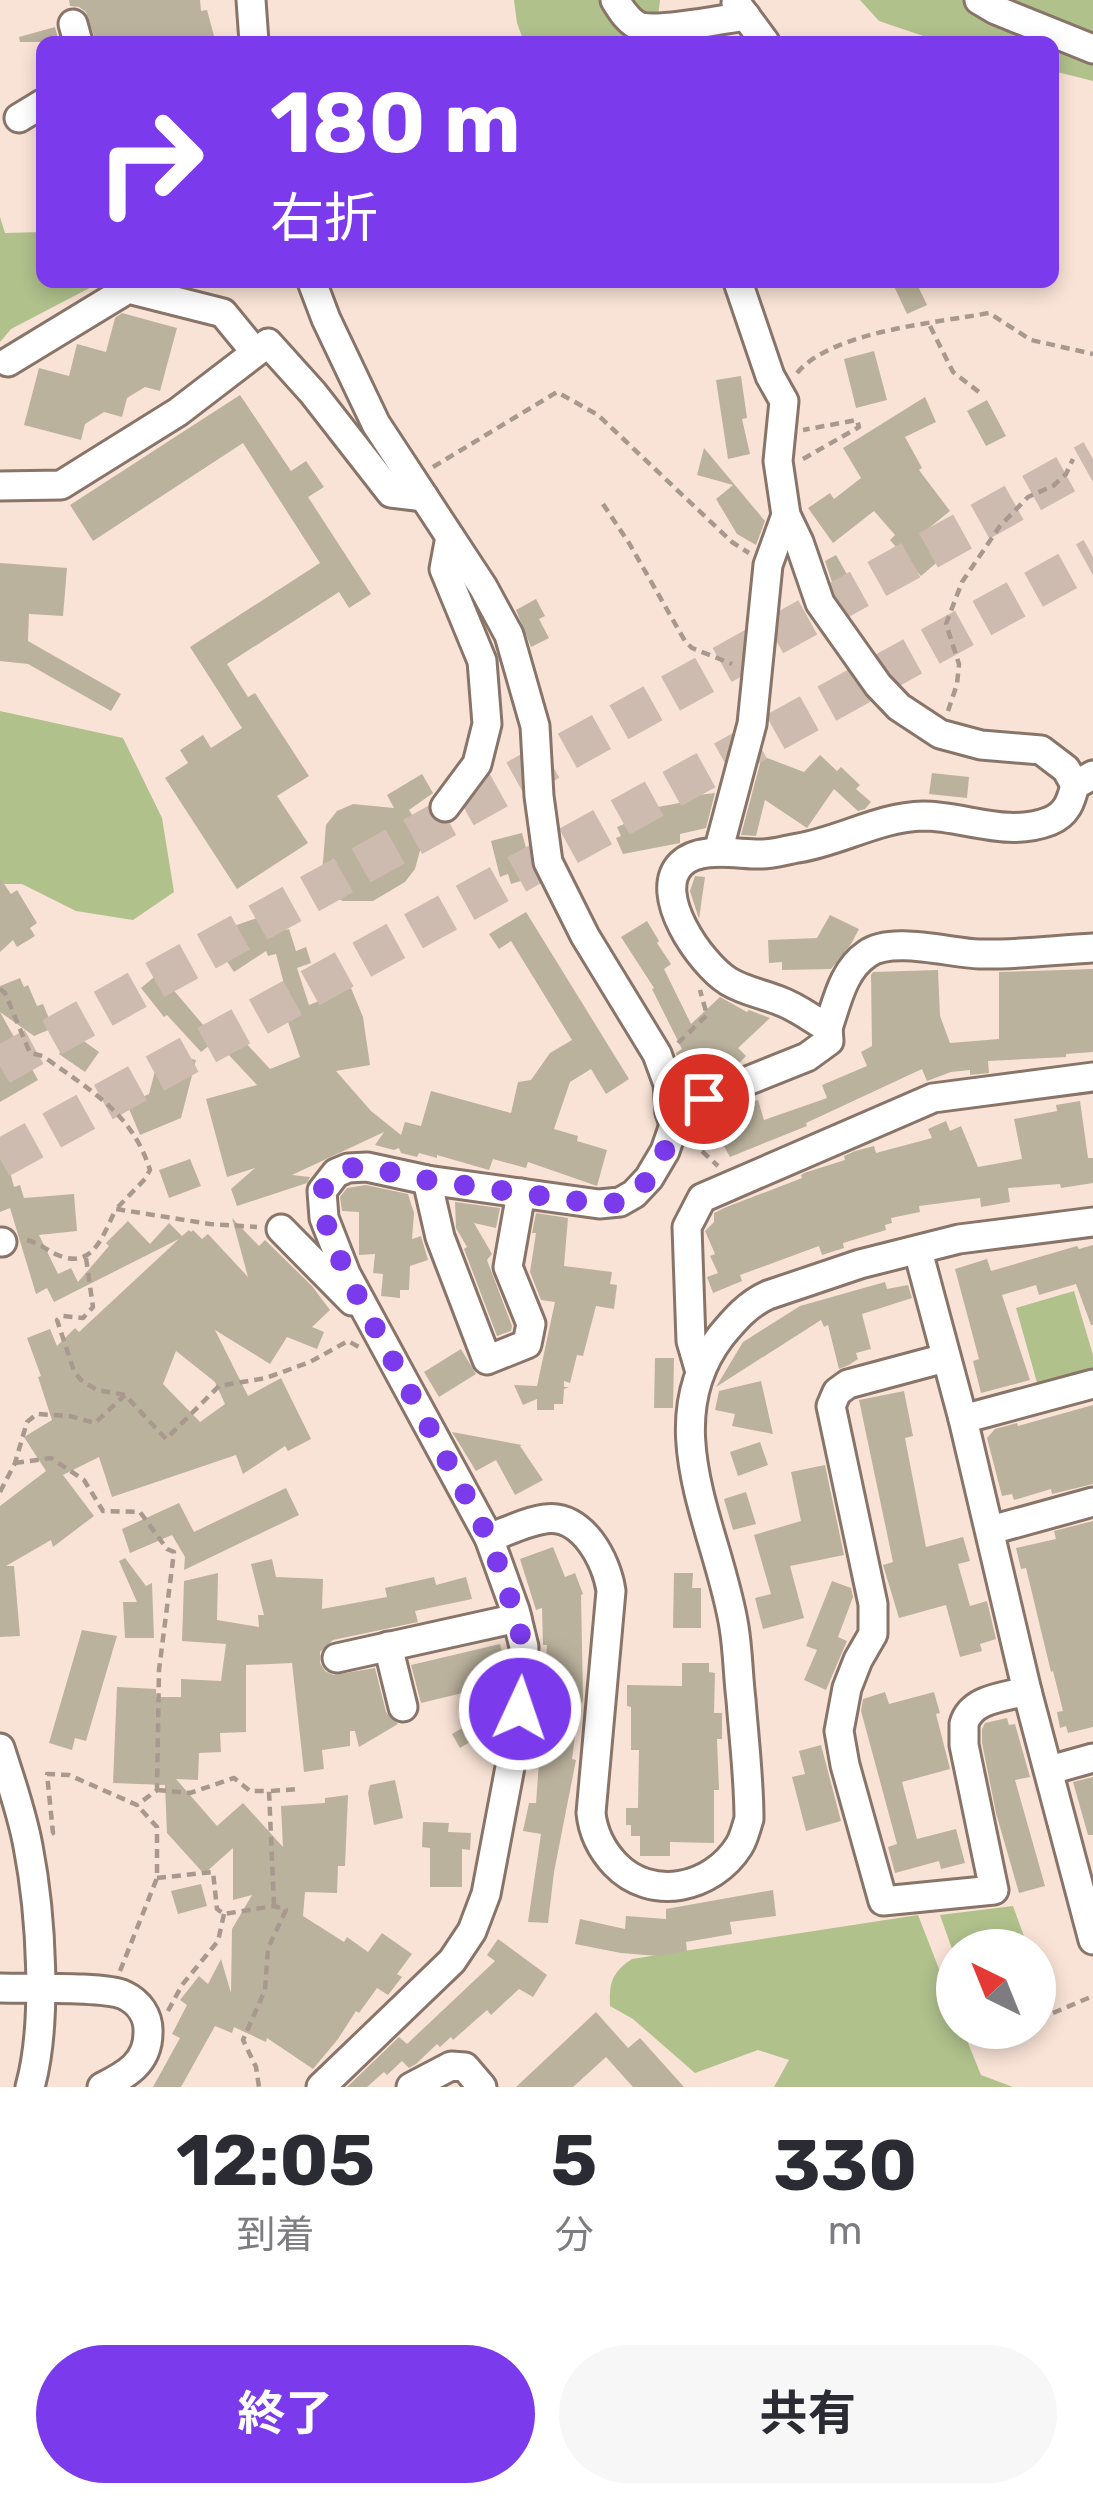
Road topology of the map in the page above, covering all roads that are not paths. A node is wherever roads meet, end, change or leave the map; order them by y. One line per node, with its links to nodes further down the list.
1 (251, 0): 5 (street)
2 (615, 0): 4 (street)
3 (979, 0): 7 (street)
4 (740, 8): 6 (street)
5 (254, 36)
6 (761, 36)
7 (1093, 50)
8 (314, 288): 13 (street)
9 (740, 288): 14 (street)
10 (255, 352): 11 (street); 12 (street); 13 (street)
11 (8, 362)
12 (0, 486)
13 (418, 488): 15 (street)
14 (786, 514): 16 (street); 18 (street)
15 (451, 537): 17 (street); 22 (street)
16 (1084, 780): 18 (street)
17 (446, 807)
18 (718, 853): 20 (street)
19 (1093, 948): 20 (street)
20 (828, 1028): 22 (street)
21 (1093, 1077): 30 (street)
22 (672, 1118): 24 (street)
23 (427, 1180): 24 (street); 24 (street); 28 (street)
24 (520, 1193)
25 (1093, 1222): 27 (street)
26 (281, 1229): 28 (street)
27 (918, 1251): 29 (street); 30 (street)
28 (368, 1317): 35 (street)
29 (945, 1358): 32 (street); 39 (street)
30 (700, 1372): 35 (street)
31 (1093, 1384): 32 (street)
32 (963, 1418): 34 (street)
33 (1093, 1502): 34 (street)
34 (991, 1530): 39 (street)
35 (489, 1538): 36 (street)
36 (517, 1618): 37 (street); 50 (street)
37 (388, 1646): 38 (street); 40 (street)
38 (337, 1658)
39 (1027, 1691): 43 (street)
40 (404, 1707)
41 (0, 1748): 47 (street)
42 (1093, 1758): 43 (street)
43 (1050, 1770): 44 (street)
44 (1086, 1884): 45 (street)
45 (1093, 1940)
46 (0, 1988): 47 (street)
47 (40, 1989): 48 (street); 49 (street)
48 (30, 2087)
49 (102, 2087)
50 (321, 2087)
51 (411, 2087): 52 (street)
52 (482, 2087)

